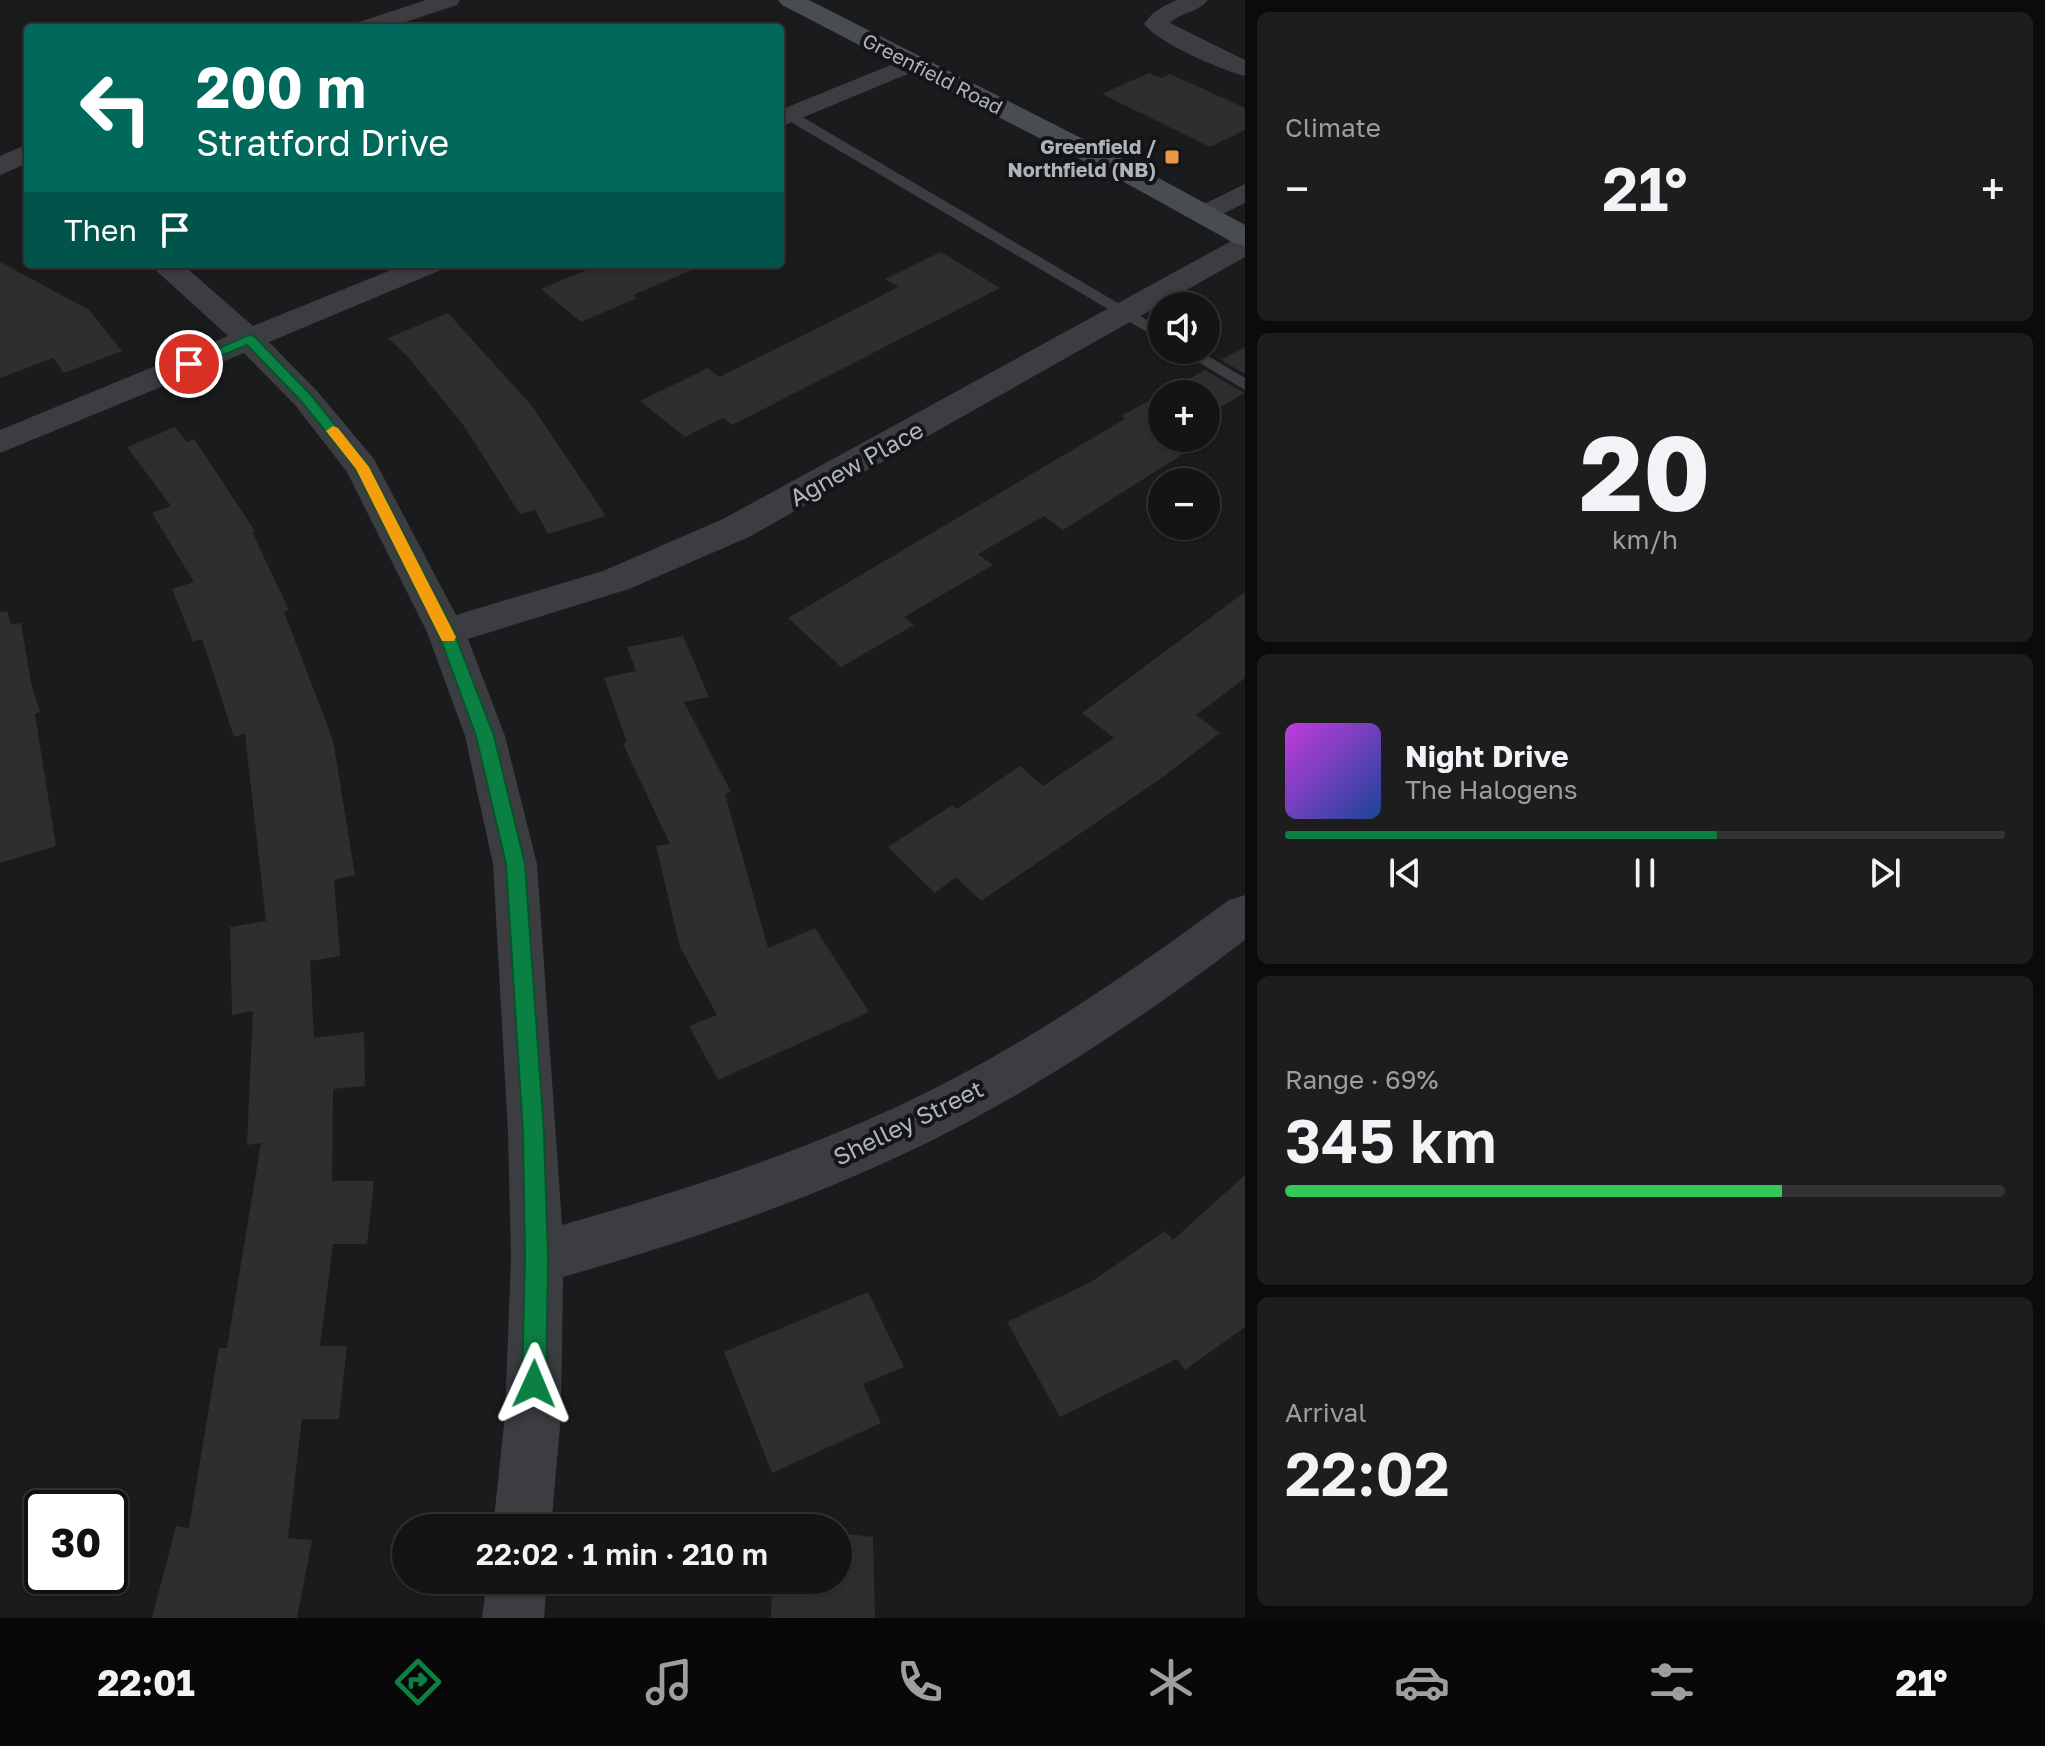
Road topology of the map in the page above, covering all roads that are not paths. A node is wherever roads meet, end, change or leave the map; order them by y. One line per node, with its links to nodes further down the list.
1 (449, 0): 4 (street)
2 (790, 0): 5 (main road, Greenfield Road)
3 (1197, 0): 6 (street)
4 (376, 24)
5 (913, 63): 7 (street); 12 (main road, Greenfield Road)
6 (1245, 69)
7 (784, 117): 17 (lane)
8 (24, 154): 9 (street)
9 (0, 168): 10 (street)
10 (24, 180)
11 (1245, 192): 12 (street)
12 (1204, 215): 13 (main road, Greenfield Road)
13 (1245, 237)
14 (1245, 245): 17 (street, Agnew Place)
15 (169, 268): 19 (street)
16 (421, 268): 19 (street)
17 (1124, 313): 18 (lane); 23 (street, Agnew Place)
18 (1148, 328)
19 (249, 339): 22 (street); 23 (street)
20 (1210, 364): 21 (lane)
21 (1245, 385)
22 (0, 442)
23 (446, 632): 25 (street)
24 (1245, 914): 25 (street, Shelley Street)
25 (537, 1258): 26 (street)
26 (523, 1514)
27 (516, 1594): 28 (street)
28 (513, 1618)

